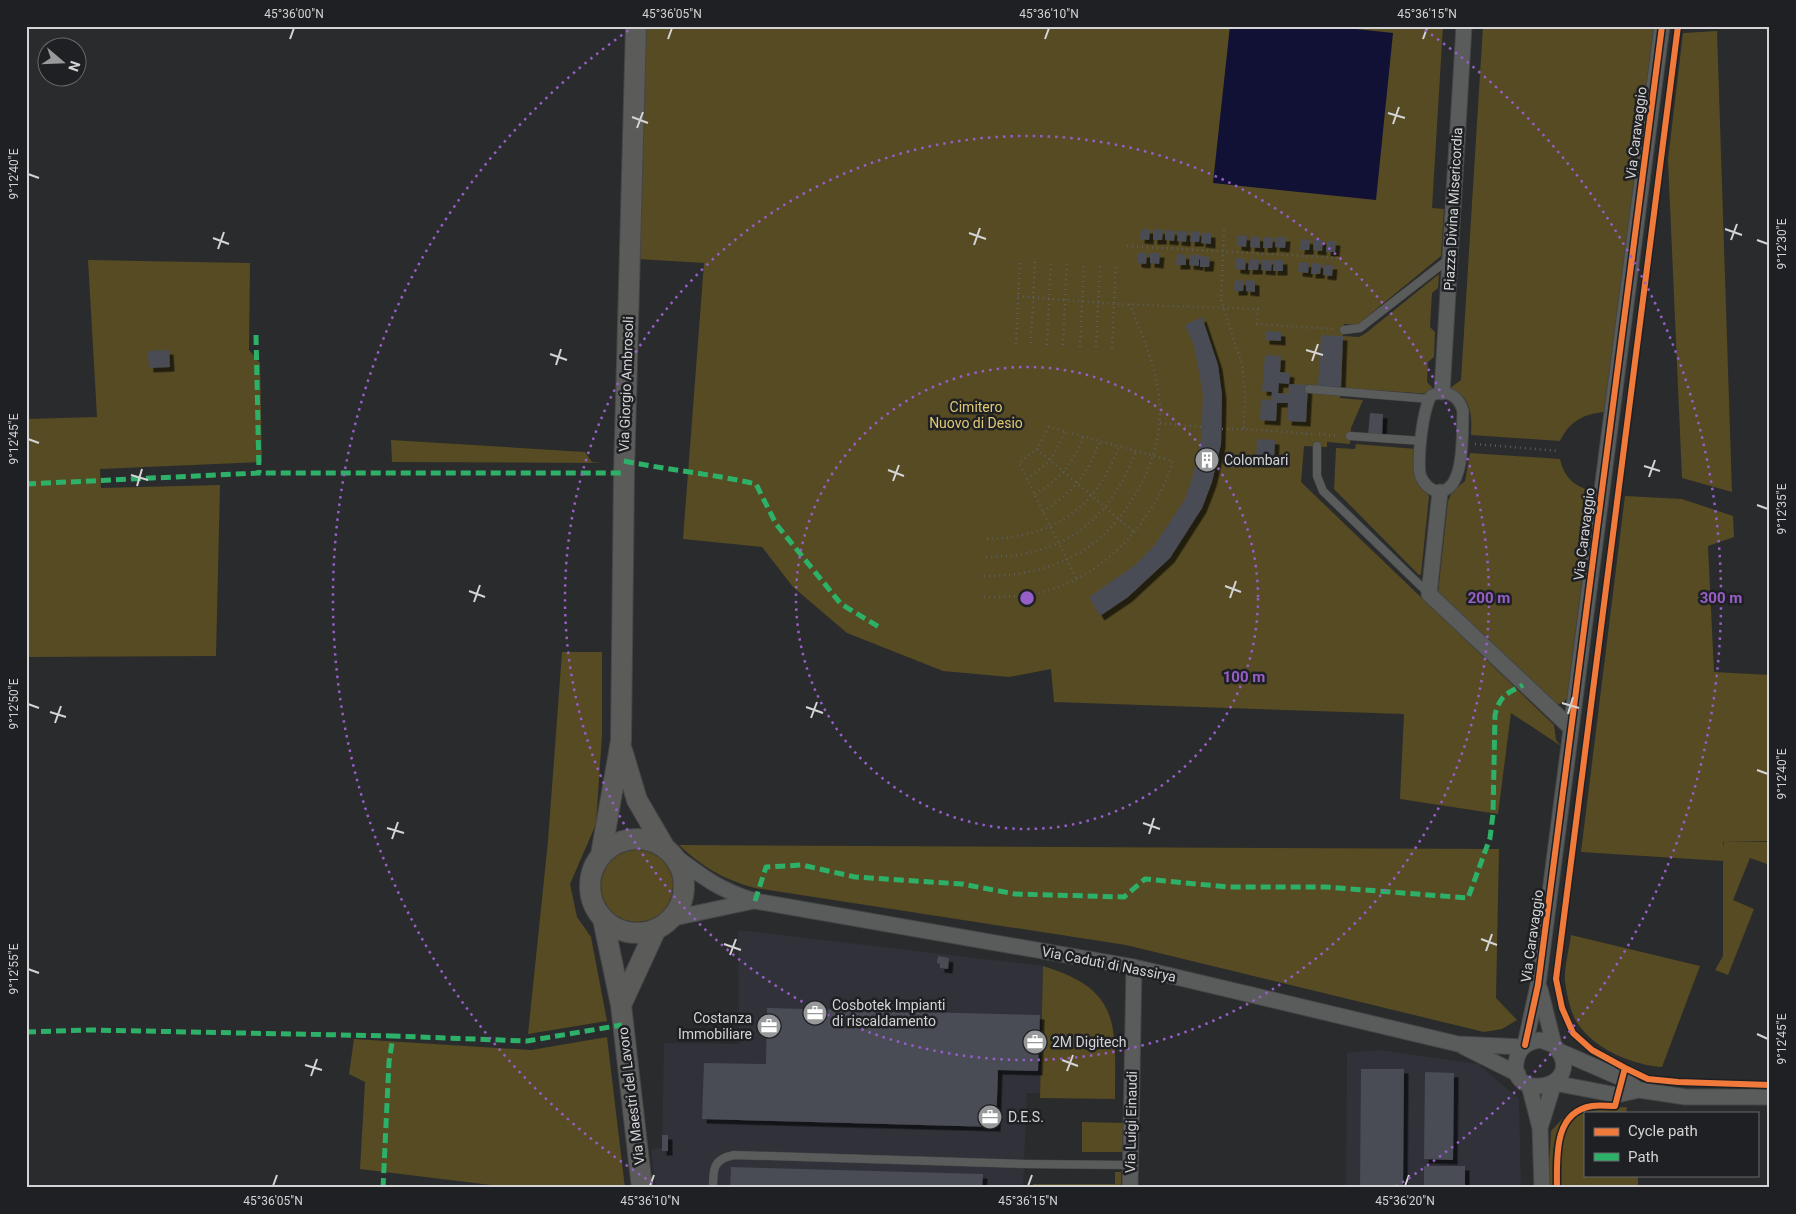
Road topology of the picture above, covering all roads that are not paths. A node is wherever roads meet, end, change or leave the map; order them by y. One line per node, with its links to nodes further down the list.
1 (636, 26): 14 (main road, Via Giorgio Ambrosoli)
2 (1464, 26): 4 (street, Piazza Divina Misericordia)
3 (1662, 26): 13 (street, Via Caravaggio)
4 (1450, 258): 5 (lane); 7 (street, Piazza Divina Misericordia)
5 (1344, 330)
6 (1309, 389): 7 (lane)
7 (1436, 395): 9 (street, Piazza Divina Misericordia); 11 (street)
8 (1350, 436): 9 (lane)
9 (1422, 441): 11 (street, Piazza Divina Misericordia)
10 (1317, 446): 12 (lane)
11 (1440, 492): 12 (street)
12 (1429, 594): 13 (street)
13 (1571, 728): 21 (street, Via Caravaggio)
14 (620, 742): 15 (main road, Via Giorgio Ambrosoli); 16 (main road, Via Giorgio Ambrosoli)
15 (668, 851): 16 (main road); 17 (street, Via Caduti di Nassirya); 19 (main road)
16 (601, 855): 18 (main road)
17 (755, 901): 19 (street, Via Caduti di Nassirya); 20 (street, Via Caduti di Nassirya)
18 (603, 918): 19 (main road); 22 (main road, Via Maestri del Lavoro)
19 (663, 924): 22 (main road)
20 (1134, 966): 23 (street, Via Caduti di Nassirya); 32 (street, Via Luigi Einaudi)
21 (1538, 985): 24 (street, Via Caravaggio); 25 (street, Via Caravaggio)
22 (621, 1005): 33 (main road, Via Maestri del Lavoro)
23 (1458, 1044): 24 (street, Via Caduti di Nassirya); 26 (street, Via Caduti di Nassirya)
24 (1524, 1046): 25 (street); 26 (street)
25 (1556, 1048): 27 (street); 29 (street)
26 (1518, 1074): 28 (street)
27 (1554, 1083): 28 (street); 29 (street); 31 (street)
28 (1529, 1085): 31 (street)
29 (1638, 1090): 30 (street)
30 (1770, 1097)
31 (1540, 1128): 36 (street)
32 (1130, 1165): 34 (lane); 35 (street, Via Luigi Einaudi)
33 (642, 1188)
34 (713, 1188)
35 (1130, 1188)
36 (1542, 1188)

